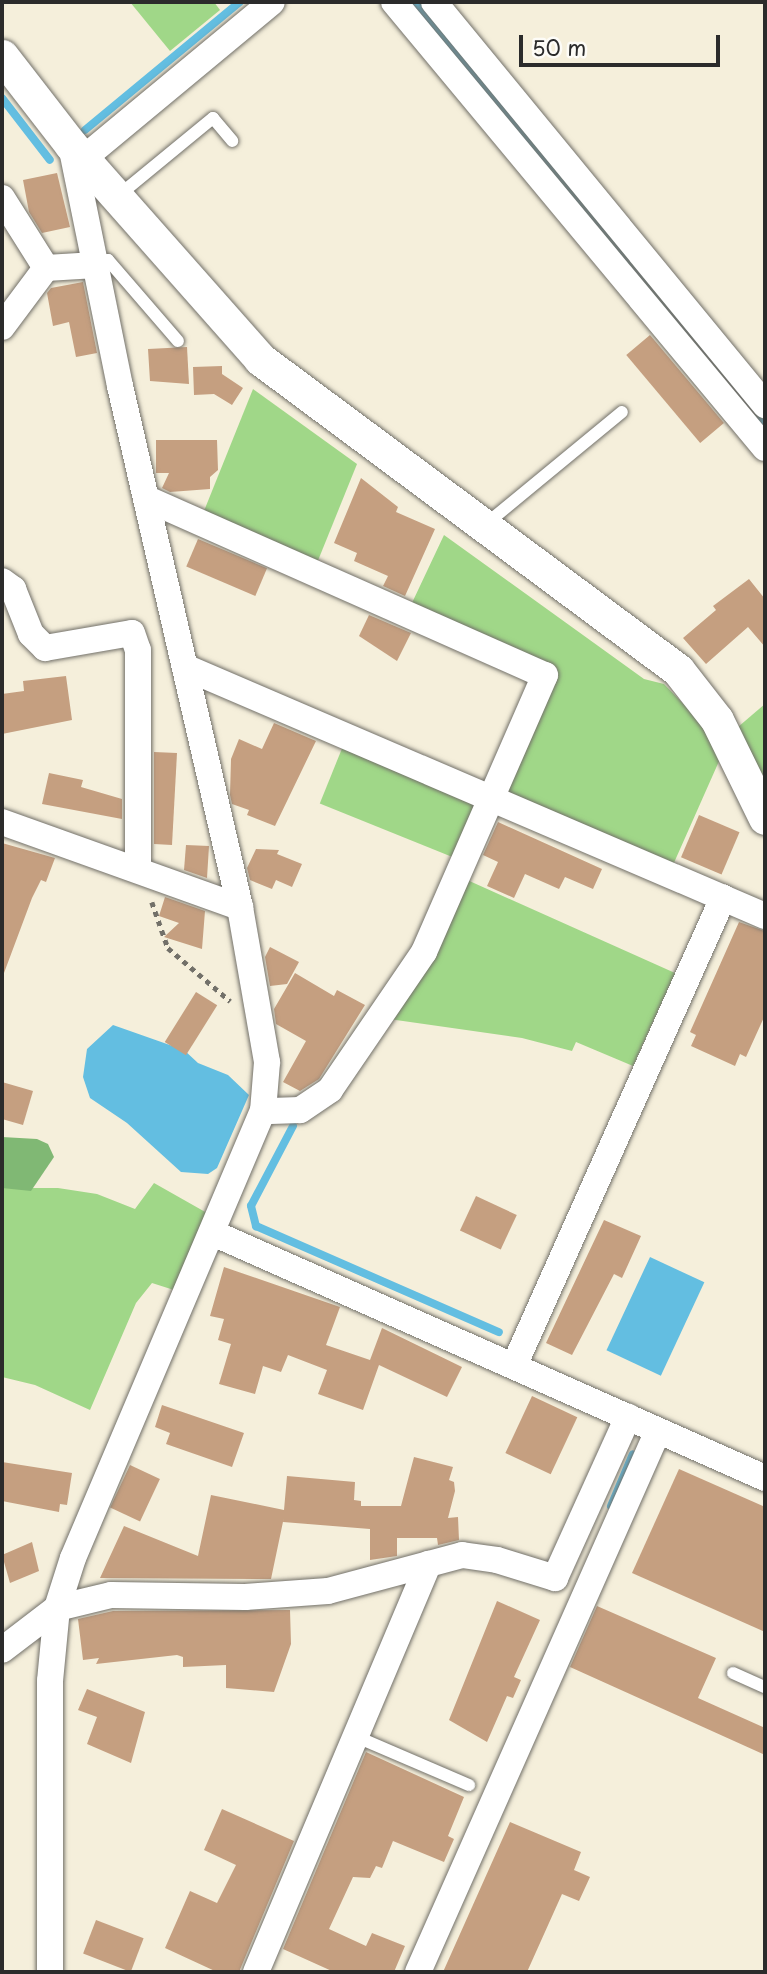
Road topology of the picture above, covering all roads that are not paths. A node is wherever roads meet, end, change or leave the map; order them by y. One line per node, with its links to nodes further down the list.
1 (272, 2): 6 (street)
2 (394, 2): 15 (street)
3 (434, 2): 13 (street)
4 (2, 56): 6 (street)
5 (232, 141): 7 (lane)
6 (77, 151): 7 (street); 9 (street)
7 (117, 196): 17 (street)
8 (2, 198): 10 (street)
9 (96, 265): 10 (street); 12 (lane); 16 (street)
10 (46, 268): 11 (street)
11 (2, 327)
12 (178, 341)
13 (765, 405)
14 (622, 412): 17 (lane)
15 (765, 448)
16 (146, 499): 19 (street); 20 (street)
17 (486, 524): 21 (street)
18 (2, 581): 23 (street)
19 (187, 668): 20 (street); 25 (street)
20 (490, 799): 24 (street); 27 (street)
21 (765, 818)
22 (2, 822): 23 (street)
23 (141, 869): 25 (street)
24 (723, 898): 26 (street); 29 (street)
25 (240, 907): 27 (street)
26 (765, 916)
27 (263, 1111): 28 (street)
28 (213, 1233): 29 (street); 34 (street)
29 (514, 1366): 30 (street)
30 (628, 1417): 31 (street); 33 (street)
31 (658, 1431): 32 (street); 42 (street)
32 (765, 1478)
33 (428, 1564): 34 (street); 38 (street)
34 (57, 1608): 35 (street); 40 (street)
35 (2, 1650)
36 (733, 1673): 37 (lane)
37 (765, 1687)
38 (357, 1737): 39 (lane); 41 (street)
39 (469, 1785)
40 (50, 1972)
41 (256, 1972)
42 (418, 1972)

